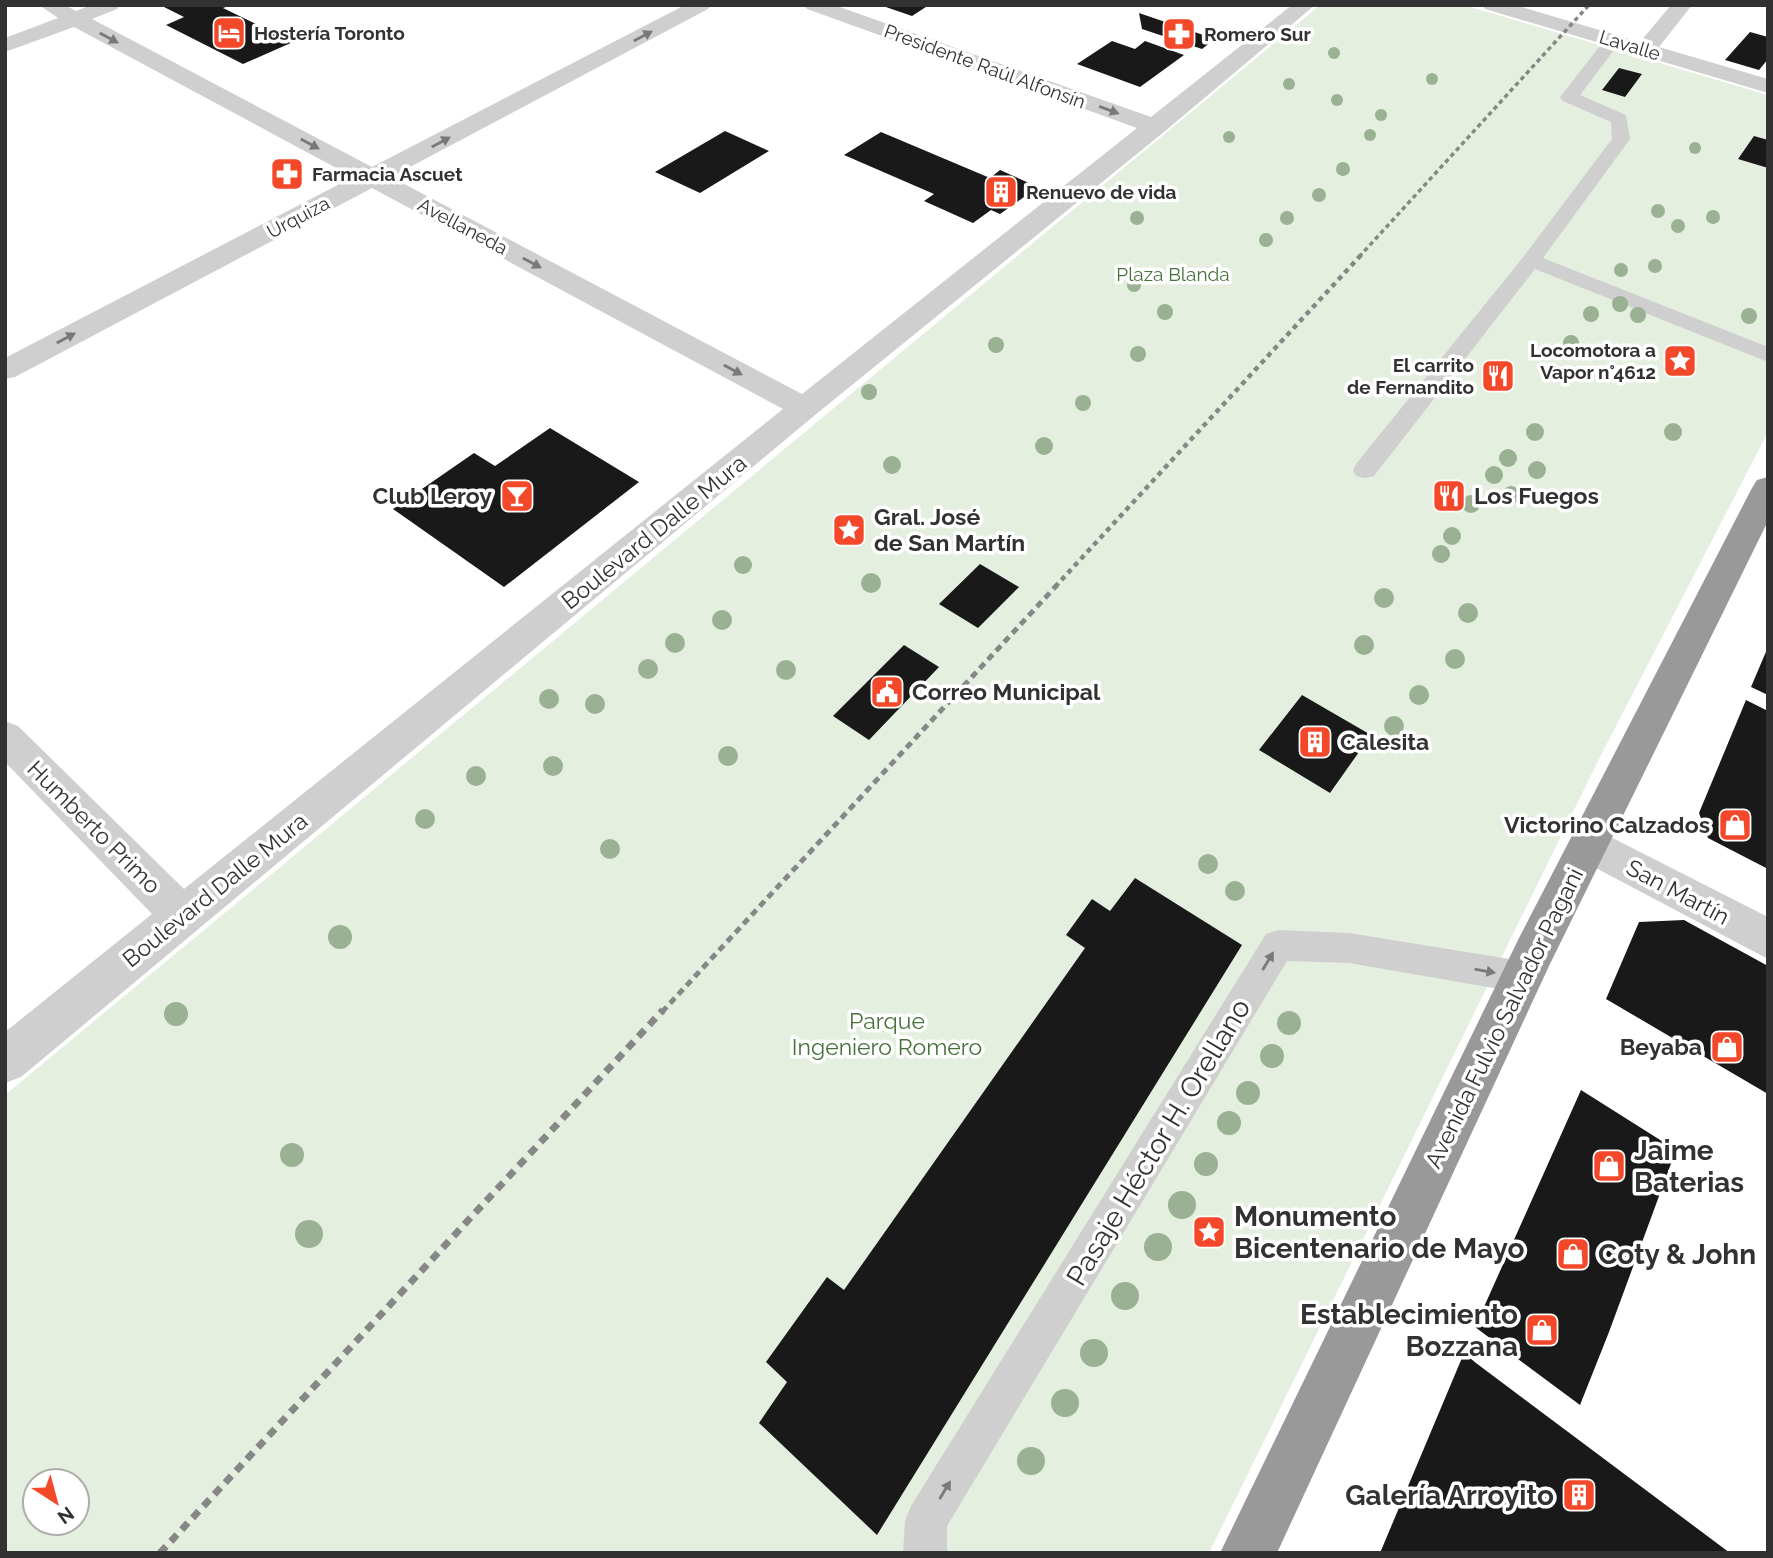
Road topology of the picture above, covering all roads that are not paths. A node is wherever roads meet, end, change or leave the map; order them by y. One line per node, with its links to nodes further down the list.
1 (49, 5): 8 (street, Avellaneda)
2 (110, 5): 8 (street)
3 (701, 5): 14 (street, Urquiza, one-way to 3)
4 (814, 5): 13 (street, Presidente Raúl Alfonsín, one-way to 13)
5 (1305, 5): 13 (street, Boulevard Dalle Mura)
6 (1492, 5): 9 (street, Lavalle)
7 (1682, 5): 11 (street)
8 (74, 19): 10 (street); 14 (street, Avellaneda, one-way to 14)
9 (1613, 41): 11 (street, Lavalle); 15 (lane)
10 (5, 46)
11 (1645, 50): 12 (street, Lavalle)
12 (1768, 86)
13 (1156, 127): 18 (street, Boulevard Dalle Mura)
14 (373, 178): 17 (street, Urquiza, one-way to 14); 18 (street, Avellaneda, one-way to 18)
15 (1531, 260): 16 (lane); 19 (lane)
16 (1768, 355)
17 (5, 370)
18 (804, 408): 23 (street, Boulevard Dalle Mura)
19 (1364, 470)
20 (1768, 488): 22 (highway, Avenida Fulvio Salvador Pagani)
21 (5, 737): 23 (street, Humberto Primo)
22 (1589, 844): 24 (street, San Martín); 25 (highway, Avenida Fulvio Salvador Pagani)
23 (183, 917): 26 (street, Boulevard Dalle Mura)
24 (1768, 939)
25 (1522, 977): 27 (lane, Pasaje Héctor H. Orellano, one-way to 25); 28 (highway, Avenida Fulvio Salvador Pagani)
26 (5, 1061)
27 (925, 1553)
28 (1248, 1553)

